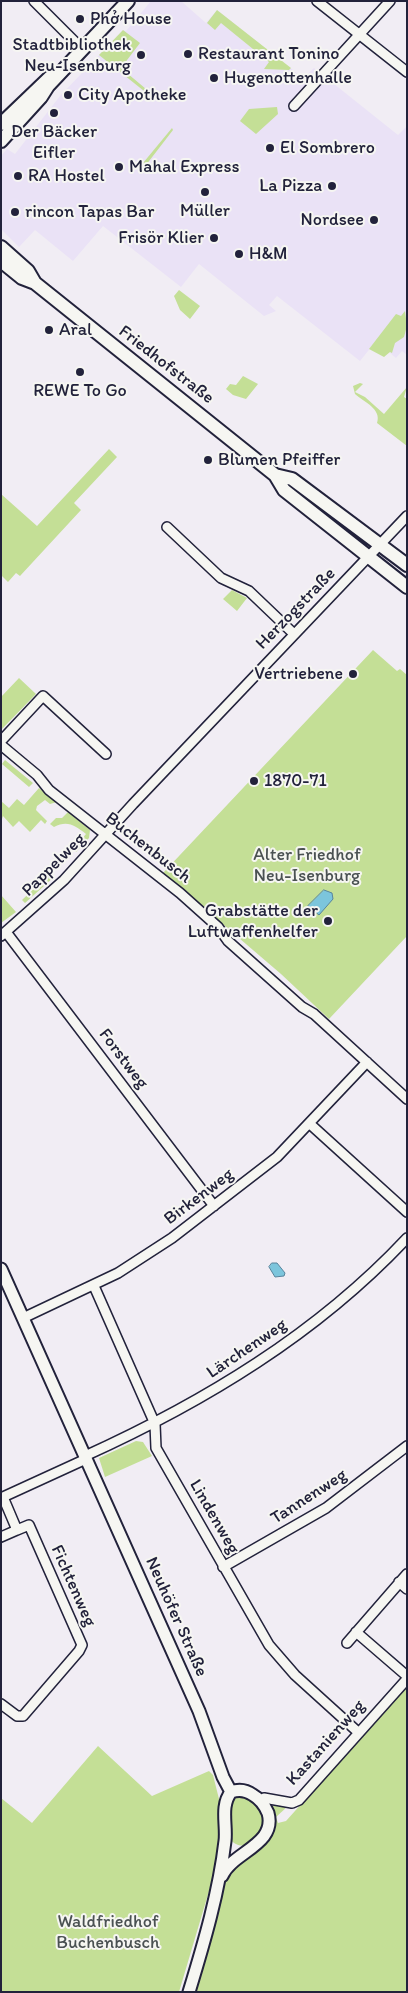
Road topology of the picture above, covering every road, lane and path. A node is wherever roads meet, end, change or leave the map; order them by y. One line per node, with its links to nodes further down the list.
1 (34, 1): 7 (street)
2 (118, 1): 7 (main road)
3 (128, 1): 7 (main road)
4 (317, 1): 6 (street)
5 (390, 1): 6 (street)
6 (359, 34): 8 (street); 9 (street)
7 (81, 48): 10 (main road); 11 (main road)
8 (407, 72)
9 (294, 106)
10 (1, 124)
11 (1, 141)
12 (1, 247): 14 (main road, Friedhofstraße)
13 (1, 261): 14 (main road, Friedhofstraße)
14 (35, 283): 15 (main road, Friedhofstraße)
15 (275, 475): 18 (main road, Friedhofstraße); 19 (main road, Friedhofstraße)
16 (407, 516): 18 (street, Herzogstraße)
17 (167, 527): 22 (street)
18 (380, 544): 19 (street, Herzogstraße); 20 (main road, Friedhofstraße)
19 (369, 557): 21 (main road, Friedhofstraße); 22 (street, Herzogstraße)
20 (407, 566)
21 (407, 587)
22 (294, 634): 25 (street, Herzogstraße)
23 (1, 743): 24 (street); 25 (street, Buchenbusch)
24 (106, 754)
25 (106, 835): 26 (street, Pappelweg); 27 (street, Buchenbusch)
26 (4, 934): 30 (street, Forstweg)
27 (366, 1062): 28 (street, Buchenbusch); 29 (street, Birkenweg)
28 (407, 1099)
29 (310, 1124): 30 (street, Birkenweg); 31 (street)
30 (214, 1206): 34 (street, Birkenweg)
31 (407, 1212)
32 (407, 1238): 36 (street, Lärchenweg)
33 (1, 1269): 35 (street, Neuhöfer Straße)
34 (94, 1286): 35 (street, Birkenweg); 36 (street, Lindenweg)
35 (23, 1318): 38 (street, Neuhöfer Straße)
36 (155, 1424): 38 (street, Lärchenweg); 42 (street, Lindenweg)
37 (407, 1446): 42 (street, Tannenweg)
38 (85, 1457): 39 (street, Lärchenweg); 51 (street, Neuhöfer Straße)
39 (2, 1495): 40 (street, Lärchenweg)
40 (17, 1530): 41 (street); 49 (street, Fichtenweg)
41 (1, 1537)
42 (223, 1567): 50 (street, Lindenweg)
43 (407, 1574): 44 (street)
44 (399, 1582): 45 (street); 46 (street)
45 (407, 1589)
46 (356, 1632): 47 (street); 48 (street, Kastanienweg)
47 (347, 1643)
48 (407, 1677): 50 (street, Kastanienweg)
49 (1, 1704)
50 (359, 1733): 52 (street, Kastanienweg)
51 (231, 1792): 52 (street, Kastanienweg); 53 (street)
52 (260, 1801): 54 (street)
53 (225, 1840): 54 (street); 55 (street)
54 (246, 1852): 55 (street)
55 (216, 1893): 56 (street)
56 (189, 1992)

